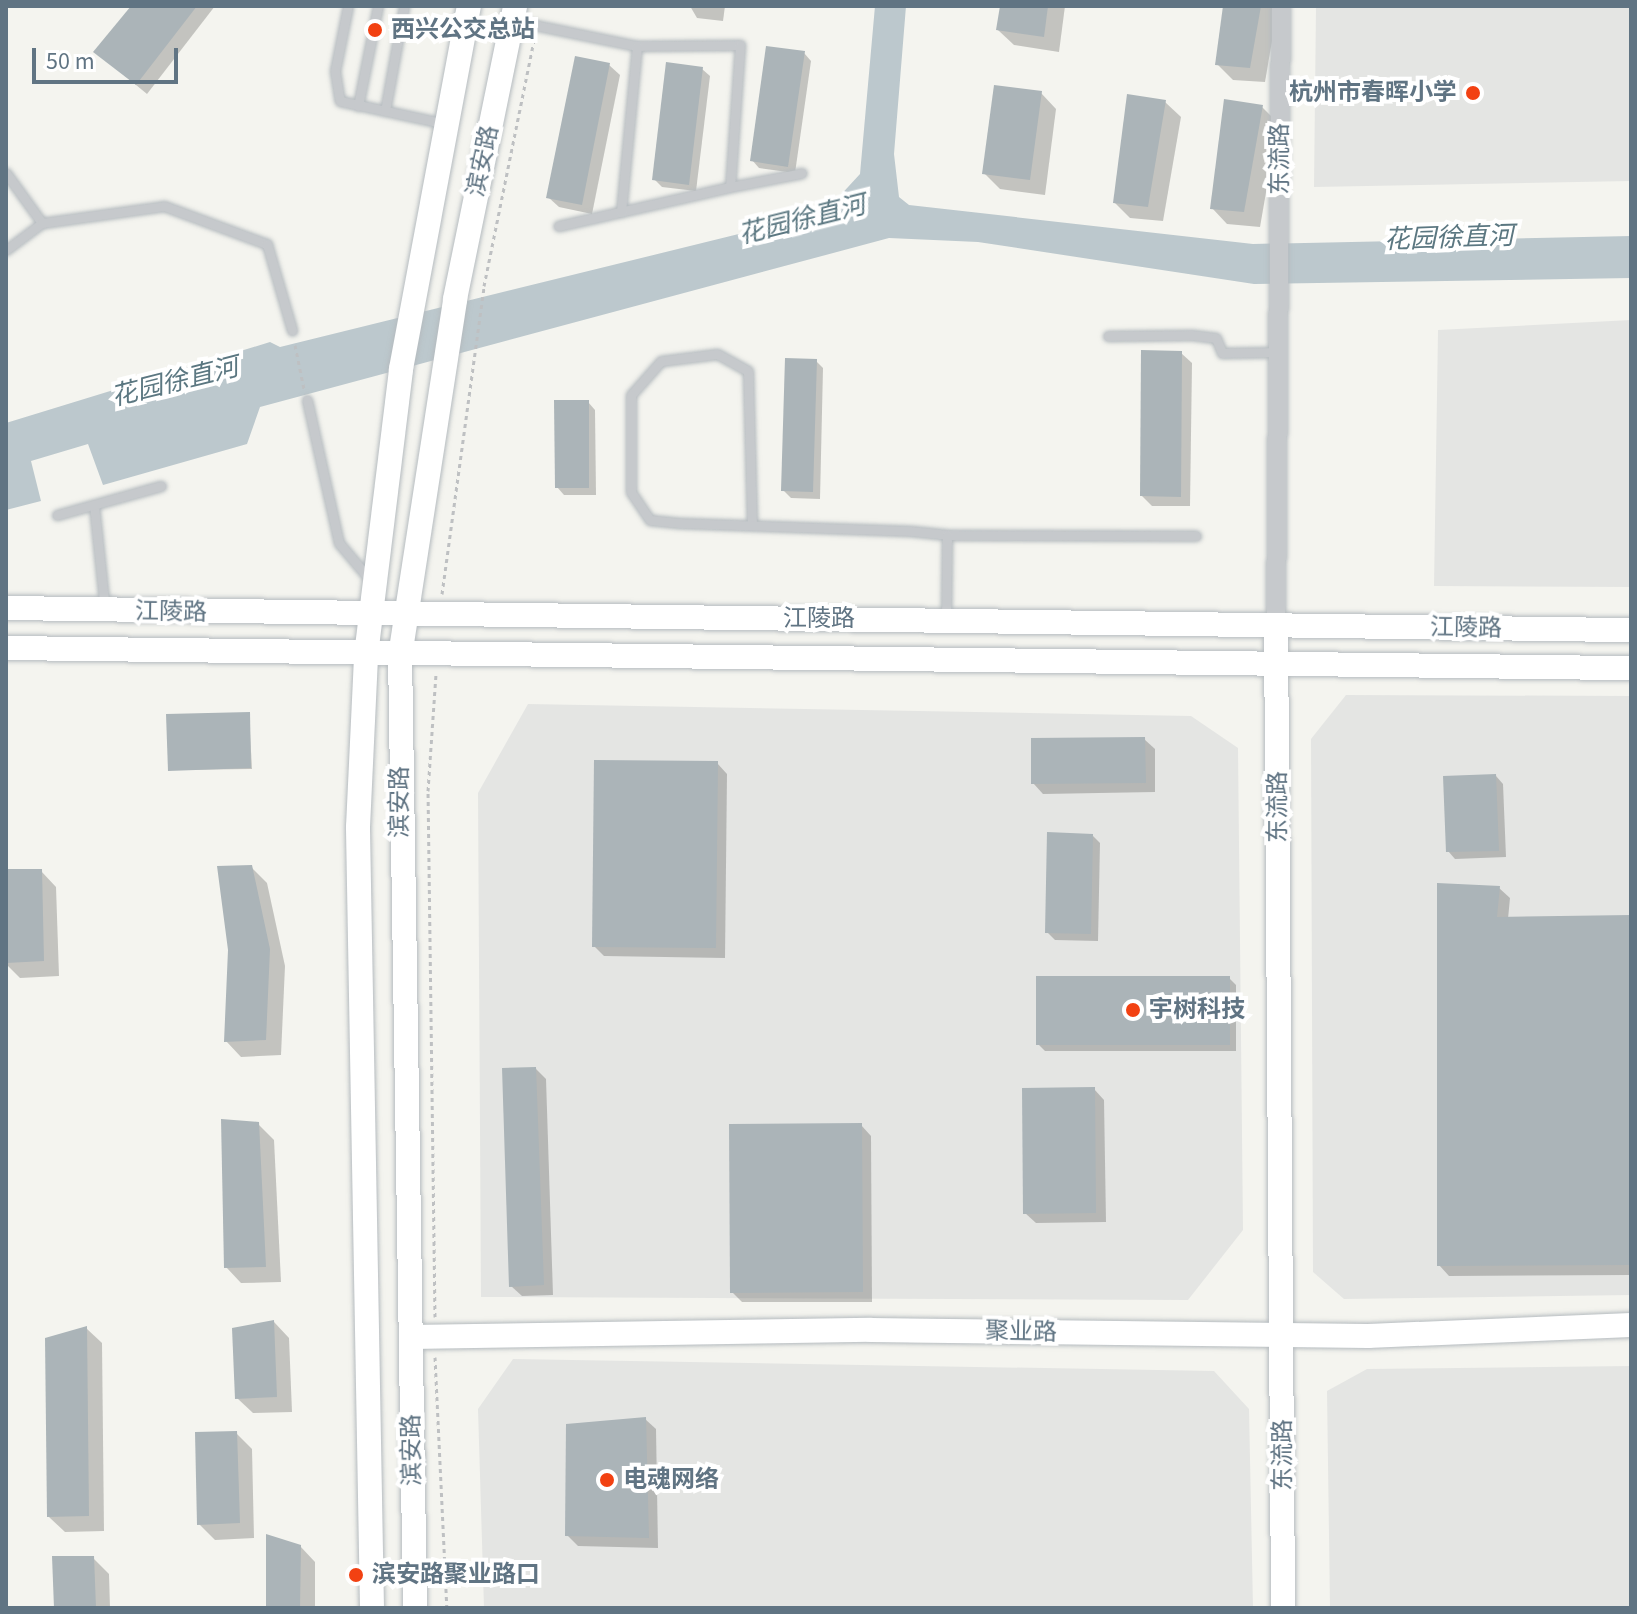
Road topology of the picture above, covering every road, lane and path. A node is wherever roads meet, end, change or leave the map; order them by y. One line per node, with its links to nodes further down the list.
1 (348, 6): 9 (lane)
2 (378, 6): 9 (lane)
3 (404, 6): 10 (lane)
4 (469, 6): 11 (main road, 滨安路)
5 (1281, 6): 21 (street, 东流路)
6 (513, 13): 7 (lane); 33 (main road, 滨安路)
7 (537, 25): 8 (lane); 34 (path)
8 (637, 46): 14 (lane); 15 (lane)
9 (358, 106): 10 (lane)
10 (385, 111): 11 (lane)
11 (446, 124): 29 (main road, 滨安路)
12 (6, 173): 16 (lane)
13 (802, 173): 14 (lane)
14 (730, 187): 15 (lane)
15 (621, 212): 17 (lane)
16 (42, 223): 18 (lane); 19 (lane)
17 (558, 226)
18 (6, 250)
19 (292, 330): 22 (path)
20 (1108, 336): 21 (lane)
21 (1279, 352): 36 (street, 东流路)
22 (307, 400): 29 (lane)
23 (161, 486): 24 (lane)
24 (94, 505): 25 (lane); 31 (lane)
25 (57, 515)
26 (752, 525): 26 (lane); 27 (lane)
27 (947, 535): 28 (lane); 35 (lane)
28 (1196, 536)
29 (372, 583): 32 (main road, 滨安路)
30 (6, 608): 31 (main road, 江陵路)
31 (105, 611): 32 (main road, 江陵路)
32 (370, 617): 33 (main road, 江陵路); 39 (main road, 滨安路)
33 (404, 618): 34 (main road, 江陵路); 40 (main road, 滨安路)
34 (440, 618): 35 (main road, 江陵路)
35 (946, 619): 36 (main road, 江陵路)
36 (1276, 625): 37 (main road, 江陵路); 42 (main road, 东流路)
37 (1631, 630)
38 (6, 648): 39 (main road, 江陵路)
39 (366, 655): 40 (main road, 江陵路); 47 (main road, 滨安路)
40 (400, 656): 41 (main road, 江陵路); 46 (main road, 滨安路)
41 (437, 657): 42 (main road, 江陵路); 46 (path)
42 (1278, 665): 43 (main road, 江陵路); 45 (main road, 东流路)
43 (1631, 668)
44 (1631, 1325): 45 (main road, 聚业路)
45 (1282, 1333): 46 (main road, 聚业路); 50 (main road, 东流路)
46 (423, 1337): 48 (main road, 滨安路); 49 (path)
47 (372, 1608)
48 (415, 1608)
49 (447, 1608)
50 (1283, 1608)

